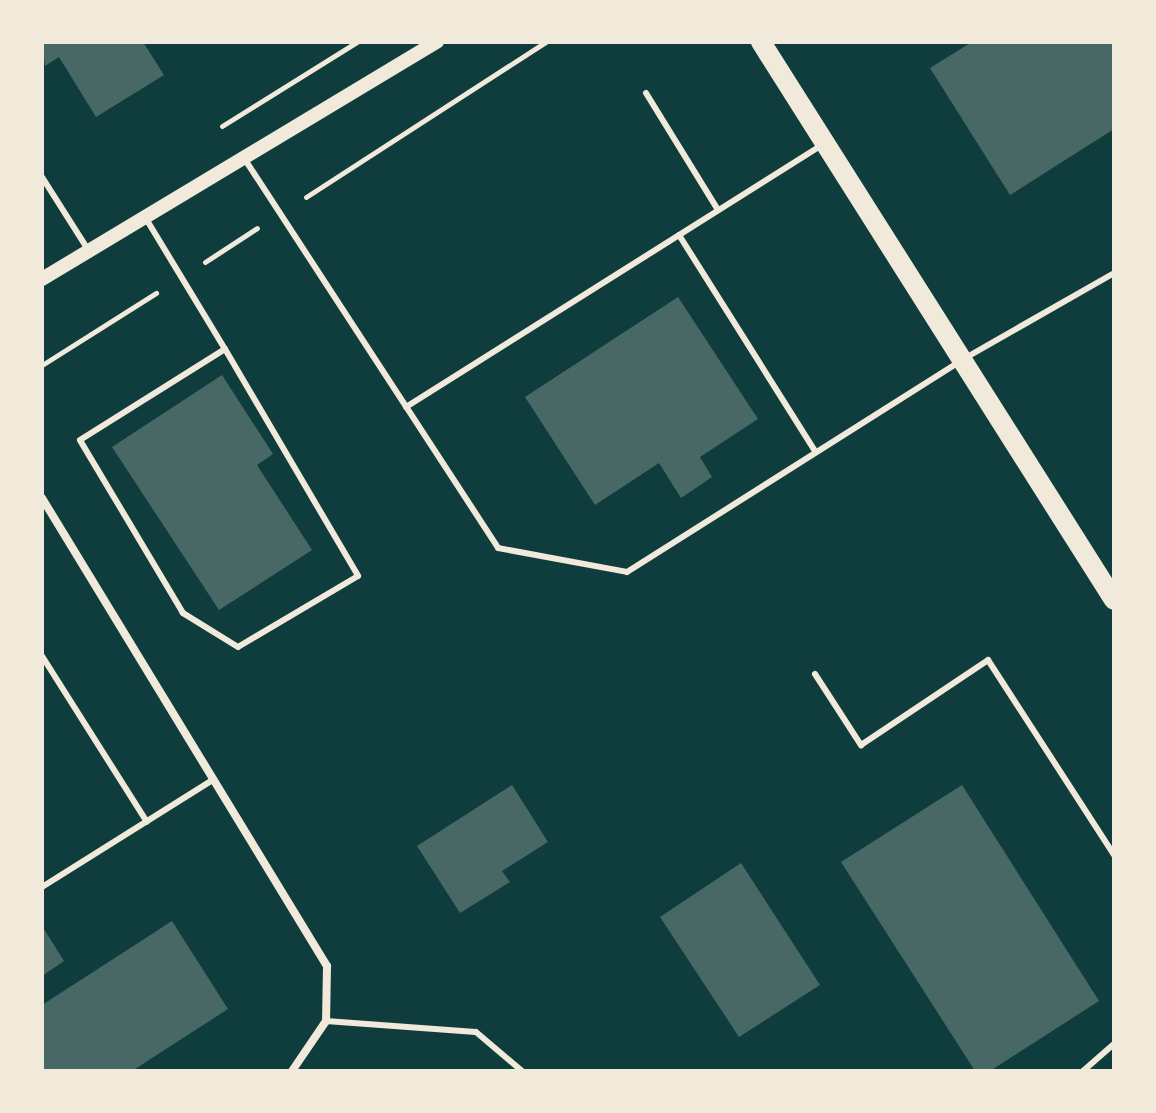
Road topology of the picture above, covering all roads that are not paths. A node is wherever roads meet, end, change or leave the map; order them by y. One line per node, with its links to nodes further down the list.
1 (437, 42): 5 (street)
2 (761, 42): 4 (main road)
3 (646, 93): 7 (lane)
4 (825, 143): 7 (lane); 14 (main road)
5 (244, 158): 8 (street); 15 (lane)
6 (42, 177): 10 (lane)
7 (718, 210): 9 (lane)
8 (145, 217): 10 (street); 13 (lane)
9 (679, 235): 15 (lane); 16 (lane)
10 (89, 251): 12 (street)
11 (1114, 273): 14 (lane)
12 (42, 279)
13 (225, 349): 13 (lane)
14 (962, 360): 16 (lane); 19 (main road)
15 (406, 407): 16 (lane)
16 (815, 451)
17 (42, 498): 18 (street)
18 (45, 508): 22 (street)
19 (1114, 600)
20 (42, 656): 23 (lane)
21 (815, 674): 24 (lane)
22 (214, 779): 23 (lane); 26 (street)
23 (147, 822): 25 (lane)
24 (1114, 855)
25 (42, 887)
26 (326, 1021): 28 (street); 29 (lane)
27 (1114, 1044): 30 (lane)
28 (292, 1071)
29 (522, 1071)
30 (1083, 1071)

